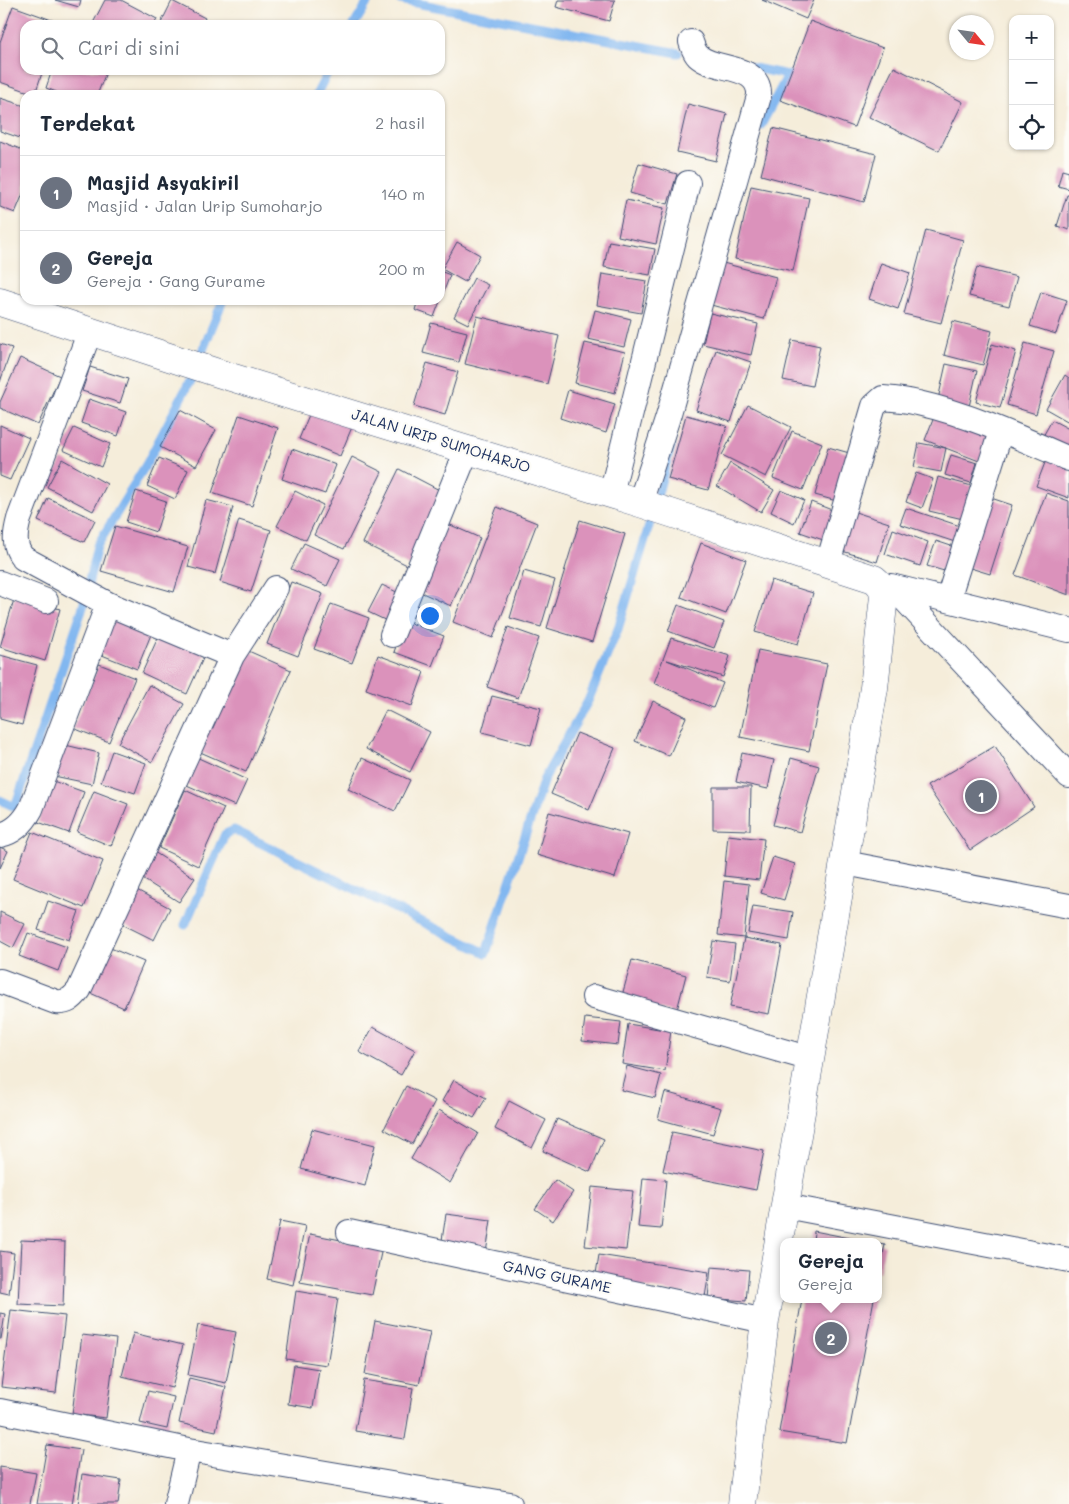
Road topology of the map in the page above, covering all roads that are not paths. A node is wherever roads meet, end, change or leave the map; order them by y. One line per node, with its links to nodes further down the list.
1 (691, 42): 9 (street)
2 (688, 183): 8 (street)
3 (0, 302): 4 (street, JALAN URIP SUMOHARJO)
4 (90, 331): 6 (street, JALAN URIP SUMOHARJO); 16 (street)
5 (1001, 431): 7 (street); 10 (street); 14 (street)
6 (467, 450): 8 (street, JALAN URIP SUMOHARJO); 18 (street)
7 (1069, 458)
8 (611, 494): 9 (street, JALAN URIP SUMOHARJO)
9 (652, 507): 10 (street, JALAN URIP SUMOHARJO)
10 (828, 563): 12 (street, JALAN URIP SUMOHARJO)
11 (1, 585): 15 (street)
12 (886, 585): 14 (street); 20 (street); 22 (street)
13 (276, 588): 19 (street)
14 (948, 599): 17 (street)
15 (46, 601)
16 (101, 601): 19 (street); 21 (street)
17 (1069, 630)
18 (392, 635)
19 (232, 656): 24 (street)
20 (1069, 776)
21 (0, 835)
22 (845, 863): 23 (street); 26 (street)
23 (1069, 906)
24 (0, 980)
25 (594, 997): 26 (street)
26 (811, 1059): 27 (street)
27 (785, 1206): 29 (street); 30 (street)
28 (349, 1232): 30 (street, GANG GURAME)
29 (1069, 1260)
30 (765, 1321): 35 (street)
31 (0, 1411): 32 (street)
32 (189, 1450): 33 (street); 34 (street)
33 (176, 1504)
34 (510, 1504)
35 (742, 1504)

